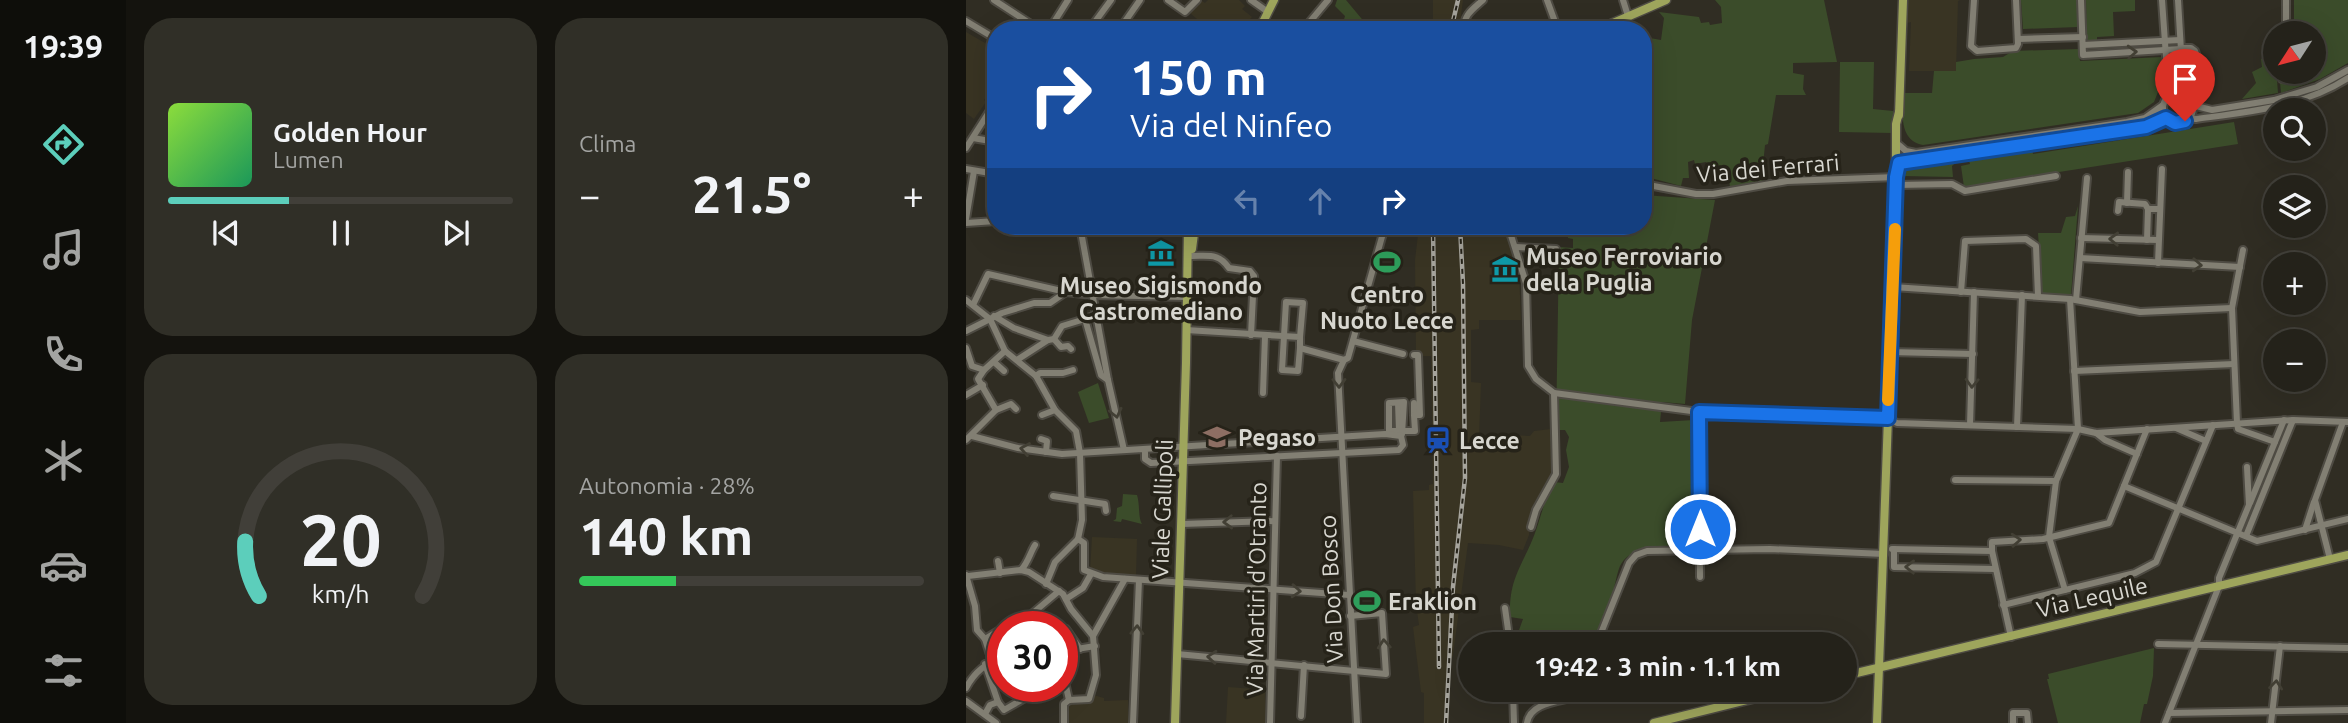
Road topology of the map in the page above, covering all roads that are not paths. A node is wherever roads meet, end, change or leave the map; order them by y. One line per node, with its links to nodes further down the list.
1 (994, 0): 21 (street)
2 (1068, 0): 26 (street)
3 (1111, 0): 27 (street)
4 (1140, 0): 28 (street)
5 (1168, 0): 6 (street)
6 (1197, 0)
7 (1251, 0): 22 (street)
8 (1271, 0): 22 (main road)
9 (1328, 0): 30 (street)
10 (1483, 0): 31 (street)
11 (1547, 0): 32 (street)
12 (1623, 0): 23 (street)
13 (1903, 0): 48 (main road)
14 (1974, 0): 37 (street)
15 (2016, 0): 37 (street)
16 (2081, 0): 36 (street)
17 (2162, 0): 38 (street)
18 (2178, 0): 40 (street)
19 (2286, 0): 34 (street)
20 (1663, 1): 23 (main road)
21 (1002, 2): 25 (street)
22 (1266, 11): 29 (main road)
23 (1628, 16): 33 (main road)
24 (966, 20): 35 (street)
25 (1028, 21)
26 (1055, 21)
27 (1096, 21)
28 (1125, 21)
29 (1261, 21)
30 (1310, 21)
31 (1463, 21)
32 (1555, 21)
33 (1617, 21)
34 (2286, 21)
35 (987, 33)
36 (2082, 37): 37 (street); 39 (street)
37 (2018, 39)
38 (2165, 41): 39 (street); 40 (street); 41 (street)
39 (2083, 46): 41 (street, one-way to 41)
40 (2181, 48): 41 (street); 43 (street); 46 (street)
41 (2166, 51): 45 (street)
42 (2348, 70): 46 (street)
43 (2203, 74)
44 (2348, 78): 51 (street)
45 (2167, 97): 46 (street); 47 (street)
46 (2189, 98): 51 (street)
47 (2163, 105): 50 (street); 54 (street)
48 (1899, 111): 54 (main road); 59 (main road)
49 (987, 116): 52 (street)
50 (2166, 118): 51 (street); 59 (street)
51 (2189, 118)
52 (974, 138): 53 (street); 55 (street)
53 (987, 140)
54 (1899, 145): 59 (main road)
55 (966, 148)
56 (2162, 169): 65 (street)
57 (970, 170): 67 (street)
58 (2128, 172): 63 (street)
59 (1897, 174): 60 (street); 62 (street, Via dei Ferrari); 84 (main road)
60 (2056, 176)
61 (2087, 178): 74 (street)
62 (1652, 185)
63 (2127, 203): 64 (street); 66 (street)
64 (2148, 209): 65 (street); 75 (street)
65 (2159, 209): 76 (street)
66 (2118, 211)
67 (966, 221): 68 (street)
68 (987, 221)
69 (1082, 235): 88 (street)
70 (1188, 235): 91 (main road, Viale Gallipoli)
71 (1194, 235): 80 (main road, Viale Gallipoli)
72 (1382, 235): 106 (street, Via Don Bosco)
73 (1512, 235): 77 (street)
74 (2081, 238): 75 (street, one-way to 74); 81 (street)
75 (2147, 240): 76 (street)
76 (2158, 240): 82 (street)
77 (1516, 247): 78 (street); 128 (street)
78 (1556, 249)
79 (2243, 250): 83 (street)
80 (1192, 256): 91 (main road, Viale Gallipoli); 101 (street)
81 (2080, 258): 82 (street); 92 (street)
82 (2158, 262): 83 (street, one-way to 83)
83 (2240, 267): 95 (street)
84 (1893, 287): 86 (street); 111 (main road)
85 (1066, 292): 88 (street); 94 (street); 98 (street)
86 (1961, 292): 87 (street); 90 (street)
87 (1975, 292): 89 (street); 113 (street)
88 (1093, 295): 91 (street); 96 (street)
89 (2022, 295): 90 (street); 147 (street)
90 (2038, 296): 92 (street)
91 (1187, 297): 99 (main road, Viale Gallipoli)
92 (2073, 299): 95 (street); 123 (street)
93 (966, 300): 94 (street)
94 (973, 305): 98 (street)
95 (2232, 308): 119 (street)
96 (1096, 315): 97 (street); 125 (street)
97 (1085, 318): 105 (street); 125 (street)
98 (991, 320): 100 (street); 105 (street); 110 (street)
99 (1186, 330): 101 (street); 159 (main road, Viale Gallipoli)
100 (966, 331)
101 (1251, 335): 102 (street)
102 (1265, 336): 103 (street); 127 (street)
103 (1283, 337): 104 (street); 104 (street); 108 (street)
104 (1300, 338): 108 (street)
105 (1051, 340): 109 (street); 116 (street)
106 (1353, 341): 112 (street); 117 (street, Via Don Bosco)
107 (966, 348): 115 (street)
108 (1300, 348): 117 (street)
109 (1071, 349)
110 (1005, 351): 116 (street); 118 (street)
111 (1890, 352): 113 (street); 140 (main road)
112 (1403, 354)
113 (1973, 354): 145 (street, one-way to 145)
114 (1414, 355): 131 (street)
115 (968, 360): 120 (street)
116 (1017, 360): 124 (street)
117 (1344, 360): 154 (street, Via Don Bosco, one-way to 154)
118 (995, 362): 120 (street); 122 (street)
119 (2234, 364): 123 (street); 144 (street)
120 (984, 370): 126 (street)
121 (1073, 370): 124 (street)
122 (1004, 371)
123 (2074, 371): 149 (street)
124 (1036, 376): 134 (street)
125 (1108, 380): 160 (street, one-way to 160)
126 (983, 385): 129 (street); 133 (street)
127 (1263, 393)
128 (1554, 393): 135 (street); 182 (street)
129 (966, 395)
130 (1401, 403): 131 (street); 138 (street); 139 (street)
131 (1417, 403): 137 (street)
132 (1016, 408): 133 (street)
133 (996, 410): 155 (street)
134 (1055, 410): 136 (street); 163 (street)
135 (1699, 412): 140 (street); 191 (street)
136 (1042, 415)
137 (1414, 416): 139 (street); 152 (street)
138 (1389, 417): 139 (street); 151 (street)
139 (1401, 417): 152 (street)
140 (1888, 418): 145 (street); 193 (main road)
141 (2284, 420): 142 (street); 144 (street); 158 (street)
142 (2293, 420): 143 (street); 185 (street)
143 (2345, 422): 173 (street)
144 (2237, 424): 146 (street); 158 (street)
145 (1970, 425): 147 (street)
146 (2213, 425): 148 (street); 157 (street)
147 (2017, 427): 149 (street)
148 (2173, 427): 150 (street); 157 (street)
149 (2078, 429): 153 (street); 170 (street)
150 (2147, 429): 153 (street); 165 (street)
151 (1388, 433): 152 (street); 154 (street)
152 (1401, 433): 164 (street)
153 (2096, 433): 165 (street)
154 (1341, 436): 159 (street); 164 (street, Via Don Bosco)
155 (969, 438): 162 (street, one-way to 155)
156 (1047, 439): 162 (street)
157 (2206, 442): 176 (street)
158 (2275, 442): 175 (street)
159 (1184, 446): 161 (street); 167 (main road, Viale Gallipoli)
160 (1124, 450): 161 (street); 163 (street)
161 (1144, 450): 167 (street)
162 (1046, 452): 163 (street)
163 (1080, 453): 174 (street)
164 (1342, 453): 166 (street); 212 (street, Via Don Bosco)
165 (2137, 454): 171 (street)
166 (1277, 456): 167 (street); 179 (street, Via Martiri d'Otranto)
167 (1183, 461): 180 (main road, Viale Gallipoli)
168 (2246, 467): 175 (street)
169 (1955, 480): 170 (street)
170 (2056, 481): 186 (street)
171 (2124, 486): 176 (street); 186 (street)
172 (1053, 496): 174 (street)
173 (2315, 500): 181 (street); 183 (street)
174 (1082, 502): 177 (street); 187 (street)
175 (2249, 505): 184 (street)
176 (2178, 508): 184 (street); 210 (street)
177 (1106, 512)
178 (2348, 519): 181 (street)
179 (1275, 521): 180 (street, one-way to 180); 209 (street, Via Martiri d'Otranto)
180 (1182, 524): 207 (main road, Viale Gallipoli)
181 (2322, 526): 183 (street); 195 (street)
182 (1531, 527)
183 (2305, 530): 185 (street)
184 (2238, 532): 185 (street); 208 (street)
185 (2246, 536)
186 (2049, 537): 192 (street, one-way to 186); 210 (street)
187 (1078, 539): 201 (street); 206 (street)
188 (1035, 545): 199 (street)
189 (1894, 549): 190 (street); 193 (street); 197 (street, one-way to 189)
190 (1944, 550): 192 (street); 197 (street)
191 (1700, 551): 193 (street); 203 (street); 220 (street)
192 (1992, 551): 198 (street)
193 (1884, 552): 236 (main road)
194 (2348, 555): 195 (main road, Via Lequile)
195 (2330, 559): 208 (main road, Via Lequile)
196 (998, 561): 200 (street)
197 (1944, 568): 198 (street)
198 (1995, 569): 213 (street)
199 (1021, 570): 200 (street); 206 (street)
200 (1000, 573): 202 (street)
201 (1090, 574): 204 (street); 211 (street)
202 (967, 575): 218 (street)
203 (1700, 578)
204 (1125, 579): 205 (street); 221 (street)
205 (1139, 580): 207 (street); 259 (street, one-way to 205)
206 (1047, 582): 211 (street)
207 (1179, 583): 209 (street); 231 (main road, Viale Gallipoli)
208 (2219, 586): 222 (main road, Via Lequile); 225 (street)
209 (1273, 589): 212 (street, one-way to 212); 233 (street, Via Martiri d'Otranto)
210 (2065, 590): 213 (street)
211 (1062, 594): 215 (street); 221 (street)
212 (1349, 595): 216 (street, Via Don Bosco)
213 (2003, 604): 222 (street)
214 (1506, 608): 219 (street)
215 (1035, 611)
216 (1350, 616): 237 (street, Via Don Bosco); 237 (street, one-way to 216)
217 (966, 630): 218 (street)
218 (977, 630): 223 (street)
219 (1509, 632)
220 (1601, 632)
221 (1093, 636): 227 (street)
222 (2011, 637): 236 (main road, Via Lequile)
223 (985, 639): 232 (street)
224 (2158, 644): 225 (street)
225 (2197, 645): 228 (street); 254 (street)
226 (1078, 646): 230 (street)
227 (1095, 646): 230 (street); 239 (street)
228 (2280, 646): 229 (street); 253 (street, one-way to 228)
229 (2348, 648)
230 (1080, 649)
231 (1177, 654): 233 (street, one-way to 231); 260 (main road, Viale Gallipoli)
232 (987, 655)
233 (1272, 662): 235 (street); 261 (street, Via Martiri d'Otranto)
234 (987, 664): 242 (street)
235 (1304, 665): 237 (street); 255 (street)
236 (1880, 668): 238 (main road, Via Lequile); 266 (main road)
237 (1353, 670): 262 (street, Via Don Bosco)
238 (1857, 673)
239 (1096, 675): 240 (street); 241 (street)
240 (1105, 676)
241 (1093, 687): 243 (street); 244 (street)
242 (966, 688)
243 (1102, 689)
244 (1078, 700)
245 (998, 702): 246 (street); 256 (street)
246 (1018, 702)
247 (1066, 702): 258 (street)
248 (1513, 702): 263 (street)
249 (1555, 702): 264 (street)
250 (1739, 702): 265 (main road)
251 (967, 704): 256 (street)
252 (2348, 710): 253 (street)
253 (2273, 711): 254 (street); 270 (street)
254 (2169, 713): 269 (street)
255 (1301, 716)
256 (986, 718): 257 (street)
257 (996, 723)
258 (1064, 723)
259 (1133, 723)
260 (1175, 723)
261 (1270, 723)
262 (1357, 723)
263 (1514, 723)
264 (1527, 723)
265 (1654, 723)
266 (1877, 723)
267 (2013, 723): 268 (street)
268 (2028, 723)
269 (2165, 723)
270 (2272, 723)

